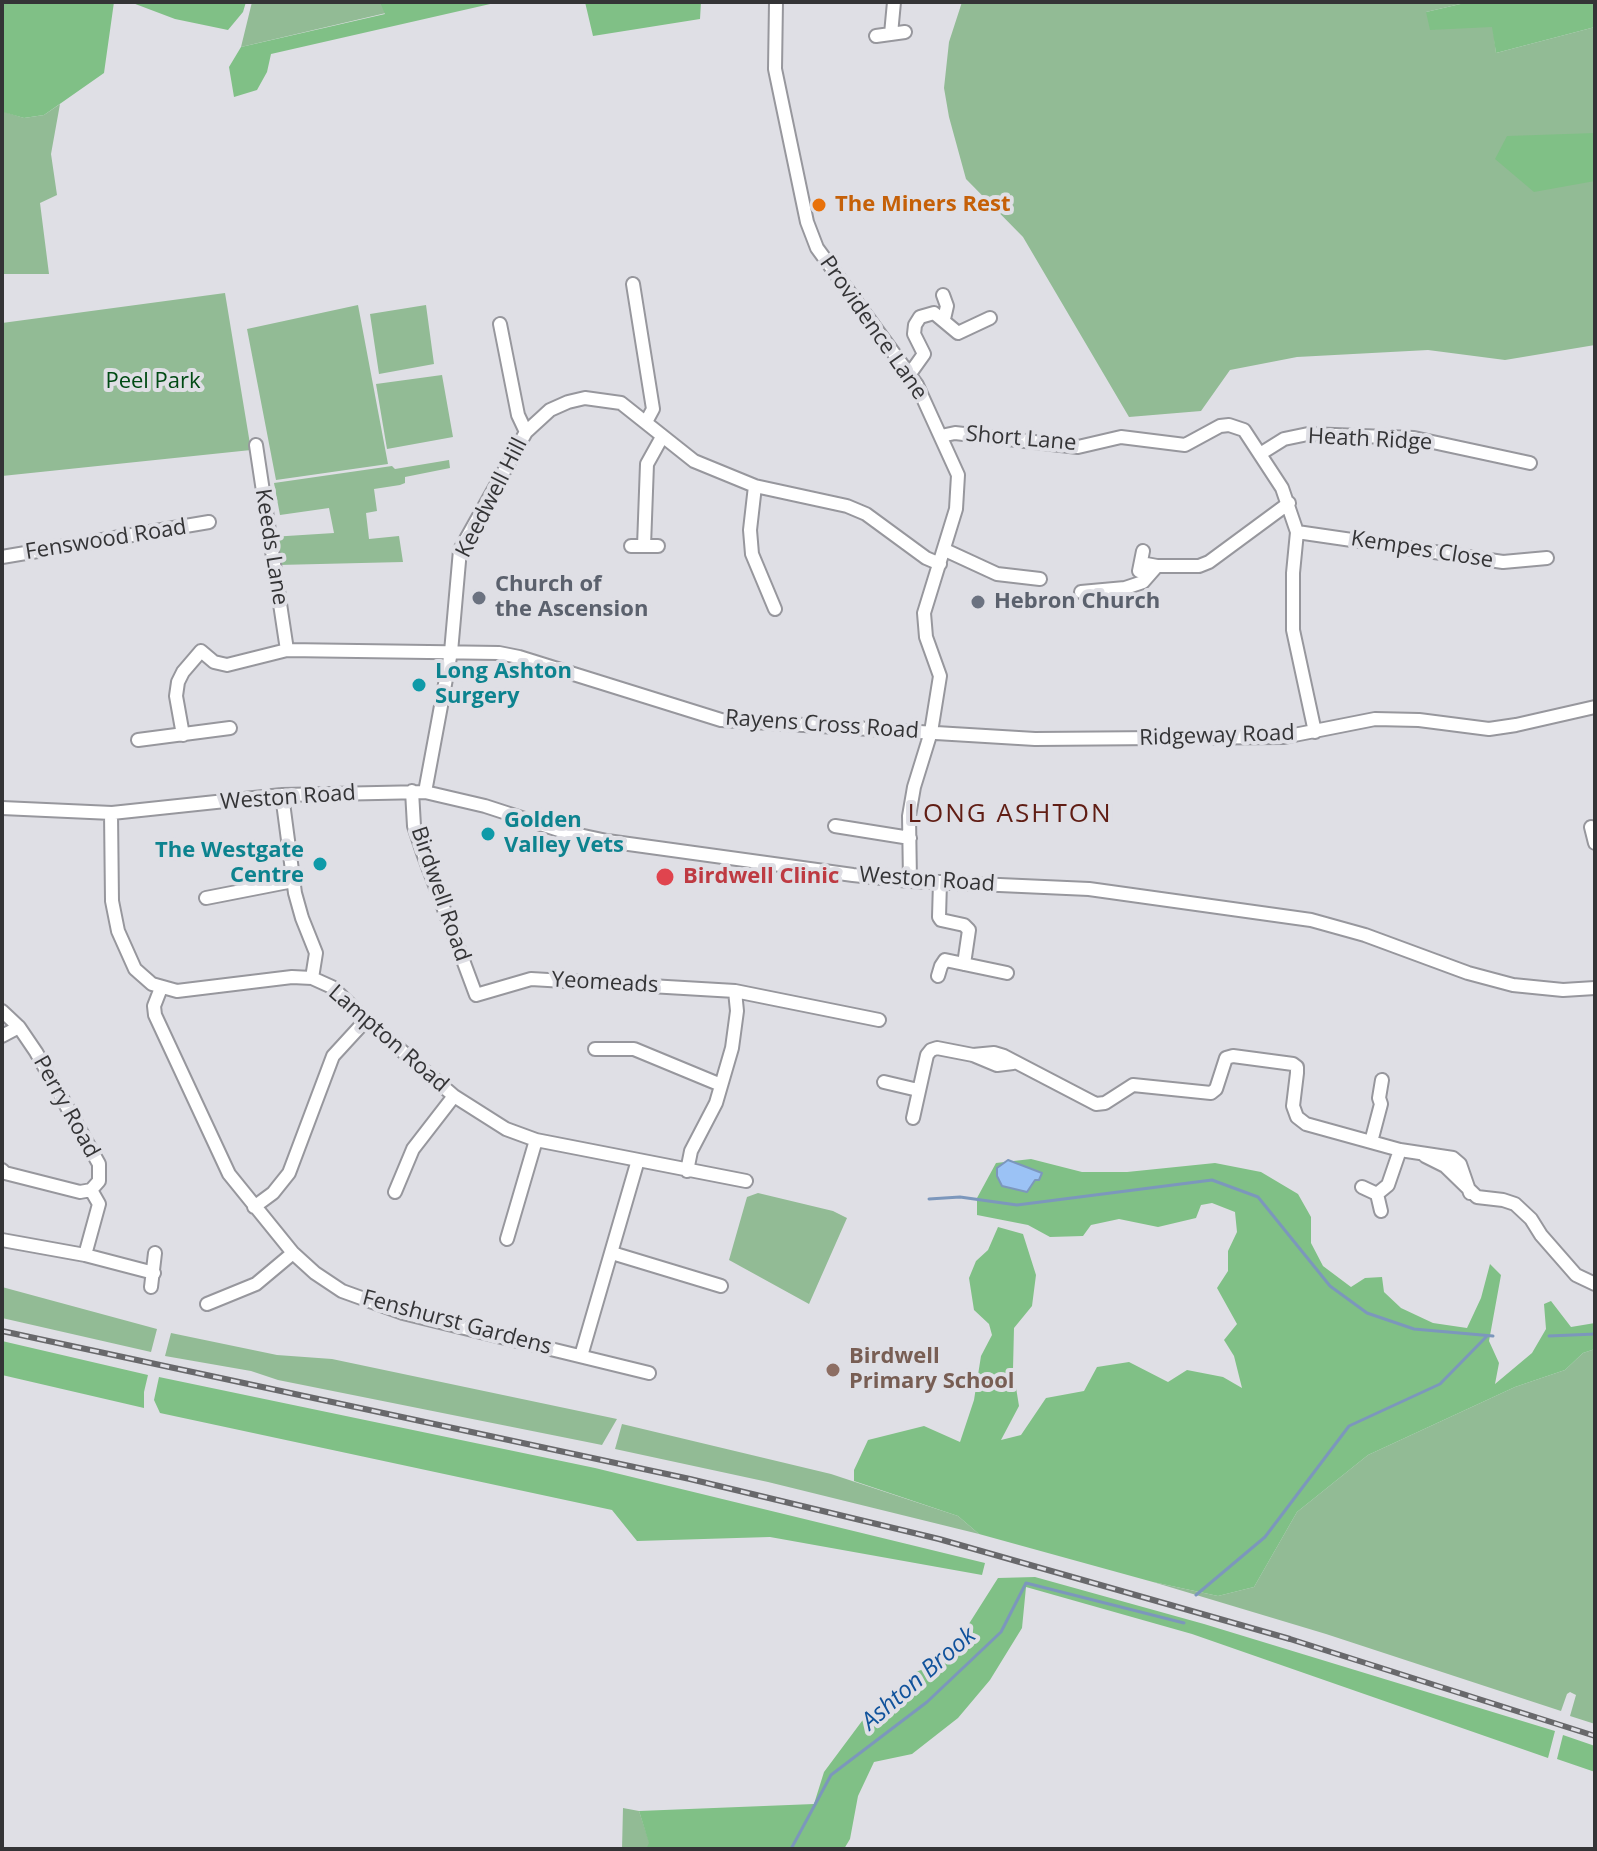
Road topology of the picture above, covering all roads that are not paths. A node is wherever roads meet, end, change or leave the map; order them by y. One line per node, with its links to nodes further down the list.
1 (776, 2): 11 (street, Providence Lane)
2 (894, 2): 4 (street)
3 (905, 32): 4 (street)
4 (891, 34): 5 (street)
5 (876, 36)
6 (633, 284): 12 (street)
7 (943, 295): 9 (street)
8 (990, 318): 9 (street)
9 (944, 319): 11 (street)
10 (500, 324): 13 (street)
11 (909, 375): 14 (street, Providence Lane)
12 (646, 422): 13 (street, Keedwell Hill); 15 (street, Keedwell Hill)
13 (526, 432): 34 (street, Keedwell Hill)
14 (941, 436): 17 (street, Short Lane); 24 (street, Providence Lane)
15 (662, 437): 19 (street, Keedwell Hill); 23 (street)
16 (256, 445): 33 (street, Keeds Lane)
17 (1260, 454): 18 (street, Heath Ridge); 20 (street, Short Lane)
18 (1530, 463)
19 (755, 486): 28 (street, Keedwell Hill); 32 (street)
20 (1289, 503): 22 (street, Short Lane); 29 (street)
21 (209, 522): 25 (street, Fenswood Road)
22 (1297, 532): 26 (street, Kempes Close); 38 (street)
23 (644, 546)
24 (945, 550): 28 (street, Providence Lane); 30 (street)
25 (2, 557)
26 (1547, 558)
27 (1141, 562): 29 (street)
28 (940, 564): 37 (street, Providence Lane)
29 (1157, 566): 31 (street)
30 (1040, 579)
31 (1081, 592)
32 (775, 609)
33 (287, 650): 34 (street, Rayens Cross Road); 39 (street, Rayens Cross Road)
34 (451, 652): 37 (street, Rayens Cross Road); 41 (street, Keedwell Hill)
35 (1595, 707): 38 (street, Ridgeway Road)
36 (230, 728): 39 (street)
37 (931, 732): 38 (street, Ridgeway Road); 47 (street, Providence Lane)
38 (1315, 732)
39 (183, 735): 40 (street)
40 (138, 740)
41 (418, 792): 42 (street, Weston Road); 50 (street, Weston Road); 60 (street, Birdwell Road)
42 (282, 795): 44 (street, Weston Road); 49 (street)
43 (2, 808): 44 (street, Weston Road)
44 (111, 813): 57 (street)
45 (835, 826): 47 (street)
46 (1591, 827): 48 (street)
47 (910, 838): 50 (street, Providence Lane)
48 (1595, 843)
49 (293, 881): 52 (street); 56 (street)
50 (910, 881): 51 (street, Weston Road)
51 (940, 882): 53 (street); 58 (street, Weston Road)
52 (206, 898)
53 (964, 964): 54 (street); 55 (street)
54 (1007, 973)
55 (938, 976)
56 (312, 978): 57 (street, Lampton Road); 62 (street, Lampton Road)
57 (161, 988): 84 (street, Fenshurst Gardens)
58 (1595, 988)
59 (735, 991): 60 (street, Yeomeads); 63 (street, Yeomeads); 69 (street)
60 (476, 995)
61 (2, 1011): 64 (street, Perry Road)
62 (366, 1020): 71 (street, Lampton Road); 84 (street)
63 (879, 1020)
64 (19, 1027): 65 (street); 81 (street, Perry Road)
65 (2, 1036)
66 (595, 1049): 69 (street)
67 (1382, 1080): 74 (street)
68 (884, 1082): 70 (street)
69 (721, 1085): 78 (street)
70 (918, 1090): 72 (street); 74 (street)
71 (454, 1096): 73 (street, Lampton Road); 82 (street)
72 (913, 1118)
73 (536, 1140): 76 (street, Lampton Road); 86 (street)
74 (1371, 1142): 75 (street)
75 (1400, 1150): 83 (street); 93 (street)
76 (638, 1160): 78 (street, Lampton Road); 90 (street)
77 (2, 1170): 81 (street)
78 (687, 1171): 79 (street, Lampton Road)
79 (746, 1181)
80 (1362, 1187): 83 (street)
81 (91, 1190): 91 (street, Perry Road)
82 (395, 1192)
83 (1377, 1194): 85 (street)
84 (254, 1207): 89 (street, Fenshurst Gardens)
85 (1381, 1211)
86 (507, 1239)
87 (3, 1240): 91 (street)
88 (155, 1253): 92 (street)
89 (293, 1253): 96 (street); 97 (street, Fenshurst Gardens)
90 (612, 1253): 94 (street); 97 (street)
91 (85, 1255): 92 (street)
92 (154, 1273): 95 (street)
93 (1595, 1284)
94 (721, 1286)
95 (151, 1287)
96 (207, 1304)
97 (581, 1356): 98 (street, Fenshurst Gardens)
98 (649, 1373)

